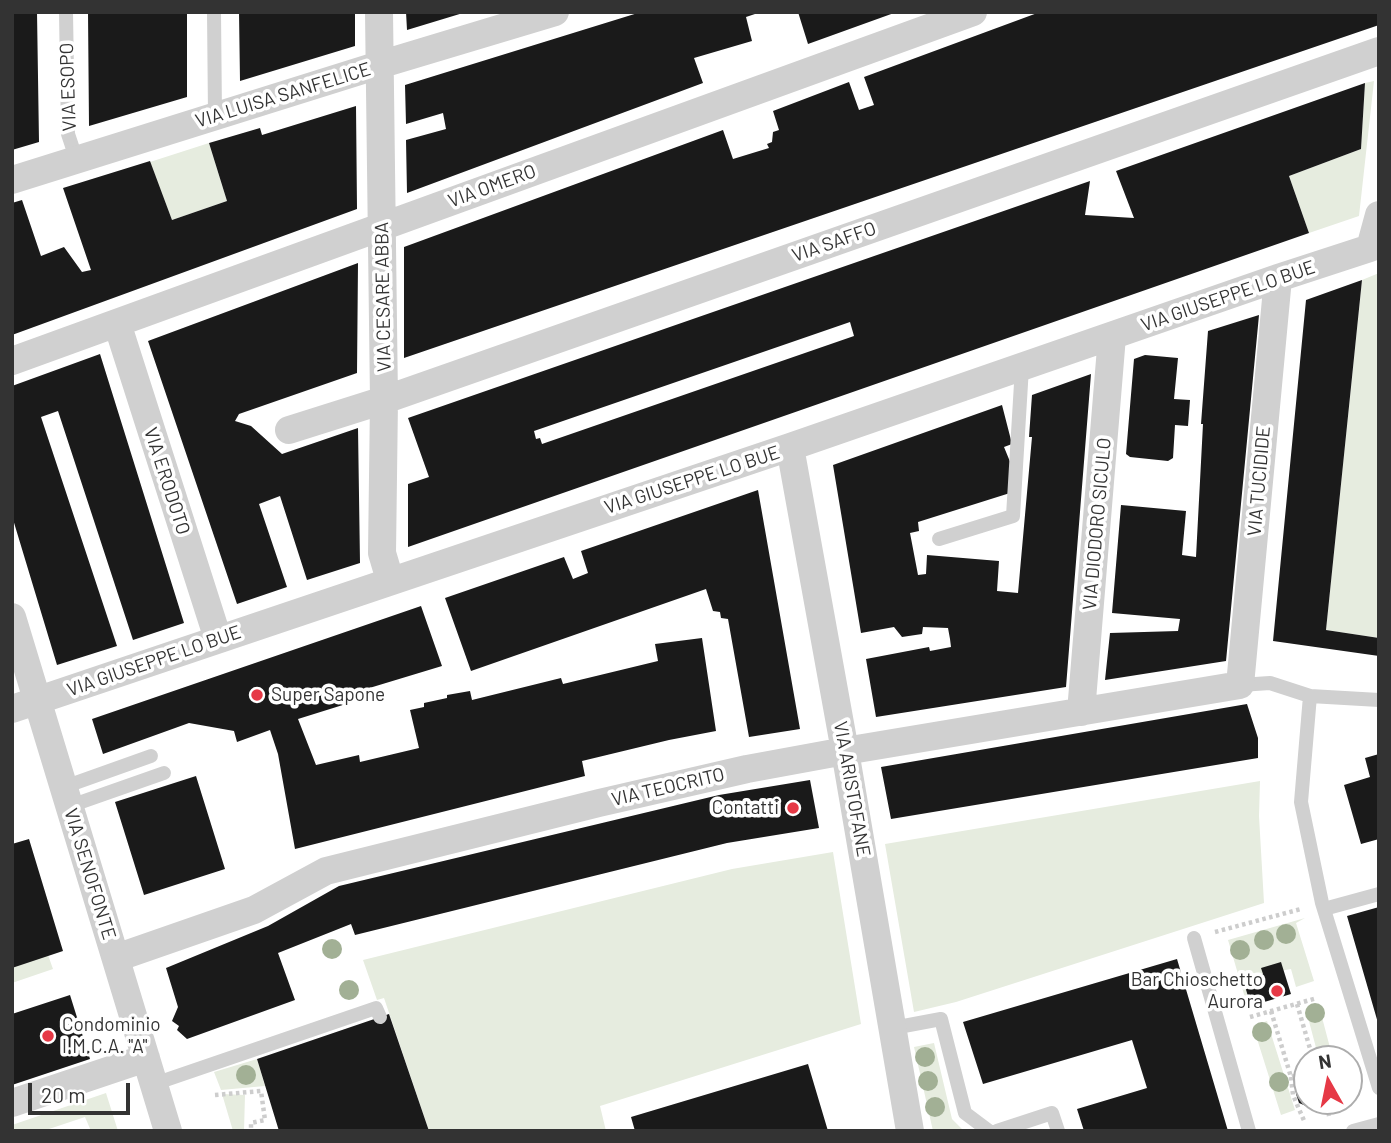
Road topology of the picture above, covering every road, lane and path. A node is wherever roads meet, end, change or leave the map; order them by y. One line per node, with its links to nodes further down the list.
1 (66, 12): 9 (lane, VIA ESOPO)
2 (214, 12): 8 (lane)
3 (379, 12): 7 (street, VIA CESARE ABBA)
4 (973, 12): 12 (street, VIA OMERO)
5 (539, 15): 7 (street, VIA LUISA SANFELICE)
6 (1379, 51): 18 (street, VIA SAFFO)
7 (379, 65): 8 (street, VIA LUISA SANFELICE); 12 (street, VIA CESARE ABBA)
8 (215, 116): 9 (street, VIA LUISA SANFELICE)
9 (76, 161): 10 (street, VIA LUISA SANFELICE)
10 (12, 180)
11 (1379, 215): 13 (street, VIA GIUSEPPE LO BUE)
12 (383, 226): 14 (street, VIA OMERO); 18 (street, VIA CESARE ABBA)
13 (1278, 278): 15 (street, VIA GIUSEPPE LO BUE); 25 (street, VIA TUCIDIDE)
14 (117, 323): 16 (street, VIA OMERO); 24 (street, VIA ERODOTO)
15 (1112, 336): 17 (street, VIA GIUSEPPE LO BUE); 29 (street, VIA DIODORO SICULO)
16 (12, 361)
17 (1022, 367): 20 (street, VIA GIUSEPPE LO BUE); 21 (lane)
18 (384, 400): 19 (street, VIA SAFFO); 22 (street, VIA CESARE ABBA)
19 (289, 430)
20 (790, 447): 22 (street, VIA GIUSEPPE LO BUE); 30 (street, VIA ARISTOFANE)
21 (939, 539)
22 (390, 580): 24 (street, VIA GIUSEPPE LO BUE)
23 (12, 617): 28 (street, VIA SENOFONTE)
24 (218, 639): 28 (street, VIA GIUSEPPE LO BUE)
25 (1240, 685): 26 (lane); 29 (street, VIA TEOCRITO)
26 (1310, 696): 27 (lane); 35 (lane)
27 (1379, 700)
28 (25, 704): 33 (street, VIA SENOFONTE)
29 (1081, 712): 30 (street, VIA TEOCRITO)
30 (845, 751): 37 (street, VIA TEOCRITO); 43 (street, VIA ARISTOFANE)
31 (151, 756): 33 (lane)
32 (164, 773): 33 (lane)
33 (67, 796): 37 (street, VIA SENOFONTE)
34 (1379, 894): 35 (lane)
35 (1323, 906): 36 (path); 47 (lane)
36 (1194, 938): 58 (lane)
37 (116, 958): 45 (street, VIA SENOFONTE)
38 (1317, 999): 39 (path)
39 (1297, 1004): 40 (path); 44 (path)
40 (1271, 1011): 42 (path); 46 (path)
41 (380, 1017): 45 (lane)
42 (1250, 1017)
43 (893, 1028): 54 (street, VIA ARISTOFANE); 55 (lane)
44 (1309, 1045)
45 (150, 1071): 49 (street); 52 (street, VIA SENOFONTE)
46 (1291, 1077): 50 (path)
47 (1379, 1088)
48 (215, 1095): 53 (path)
49 (12, 1103)
50 (1305, 1123)
51 (1379, 1124): 59 (lane)
52 (168, 1131)
53 (251, 1131)
54 (910, 1131)
55 (989, 1131)
56 (997, 1131): 57 (lane)
57 (1058, 1131)
58 (1249, 1131)
59 (1353, 1131)

